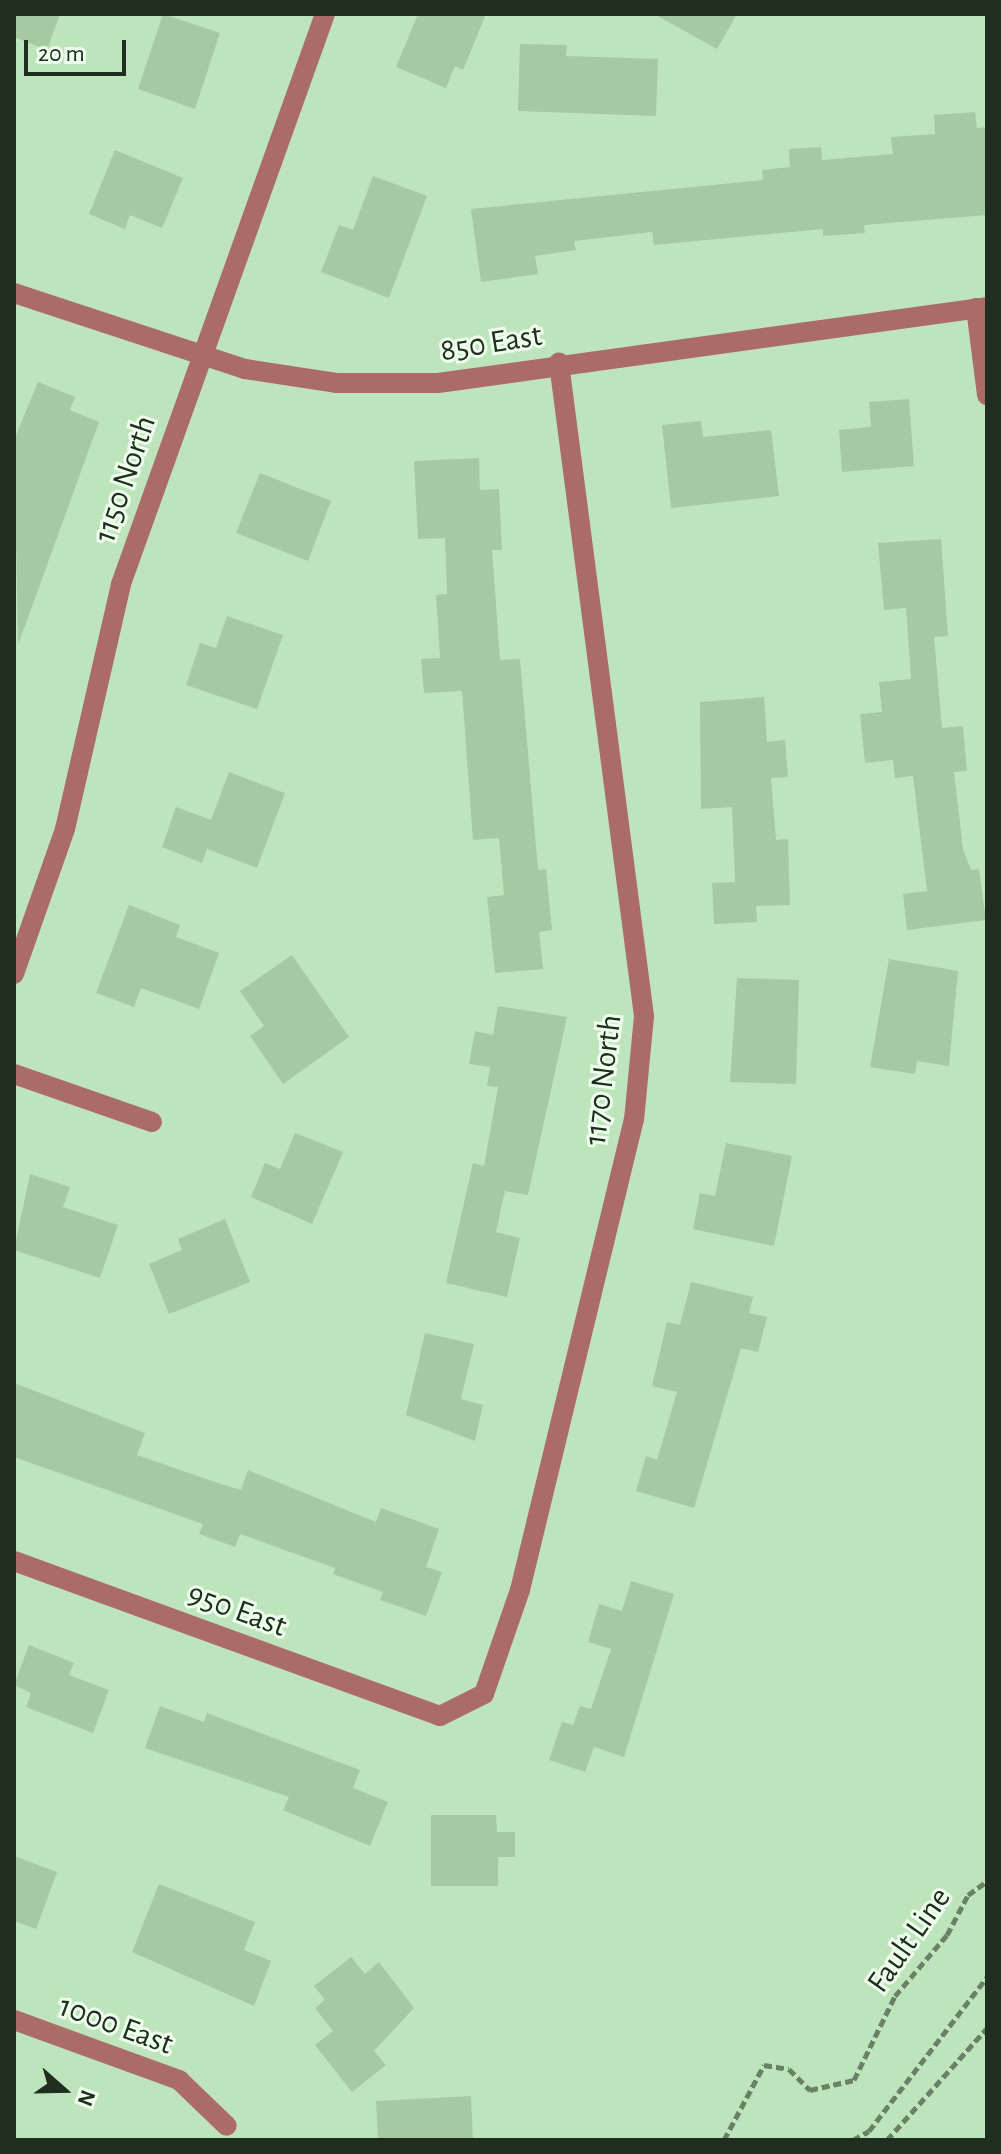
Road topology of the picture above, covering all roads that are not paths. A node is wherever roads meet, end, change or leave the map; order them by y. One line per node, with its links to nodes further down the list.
1 (325, 14): 4 (street, 1150 North)
2 (14, 293): 4 (street, 850 East)
3 (981, 308): 5 (street, 850 East); 6 (street)
4 (201, 355): 5 (street, 850 East); 7 (street, 1150 North)
5 (559, 363): 11 (street, 1170 North)
6 (987, 395)
7 (14, 974)
8 (14, 1074): 9 (street)
9 (152, 1122)
10 (14, 1561): 11 (street, 950 East)
11 (440, 1716)
12 (14, 2020): 13 (street, 1000 East)
13 (227, 2126)

